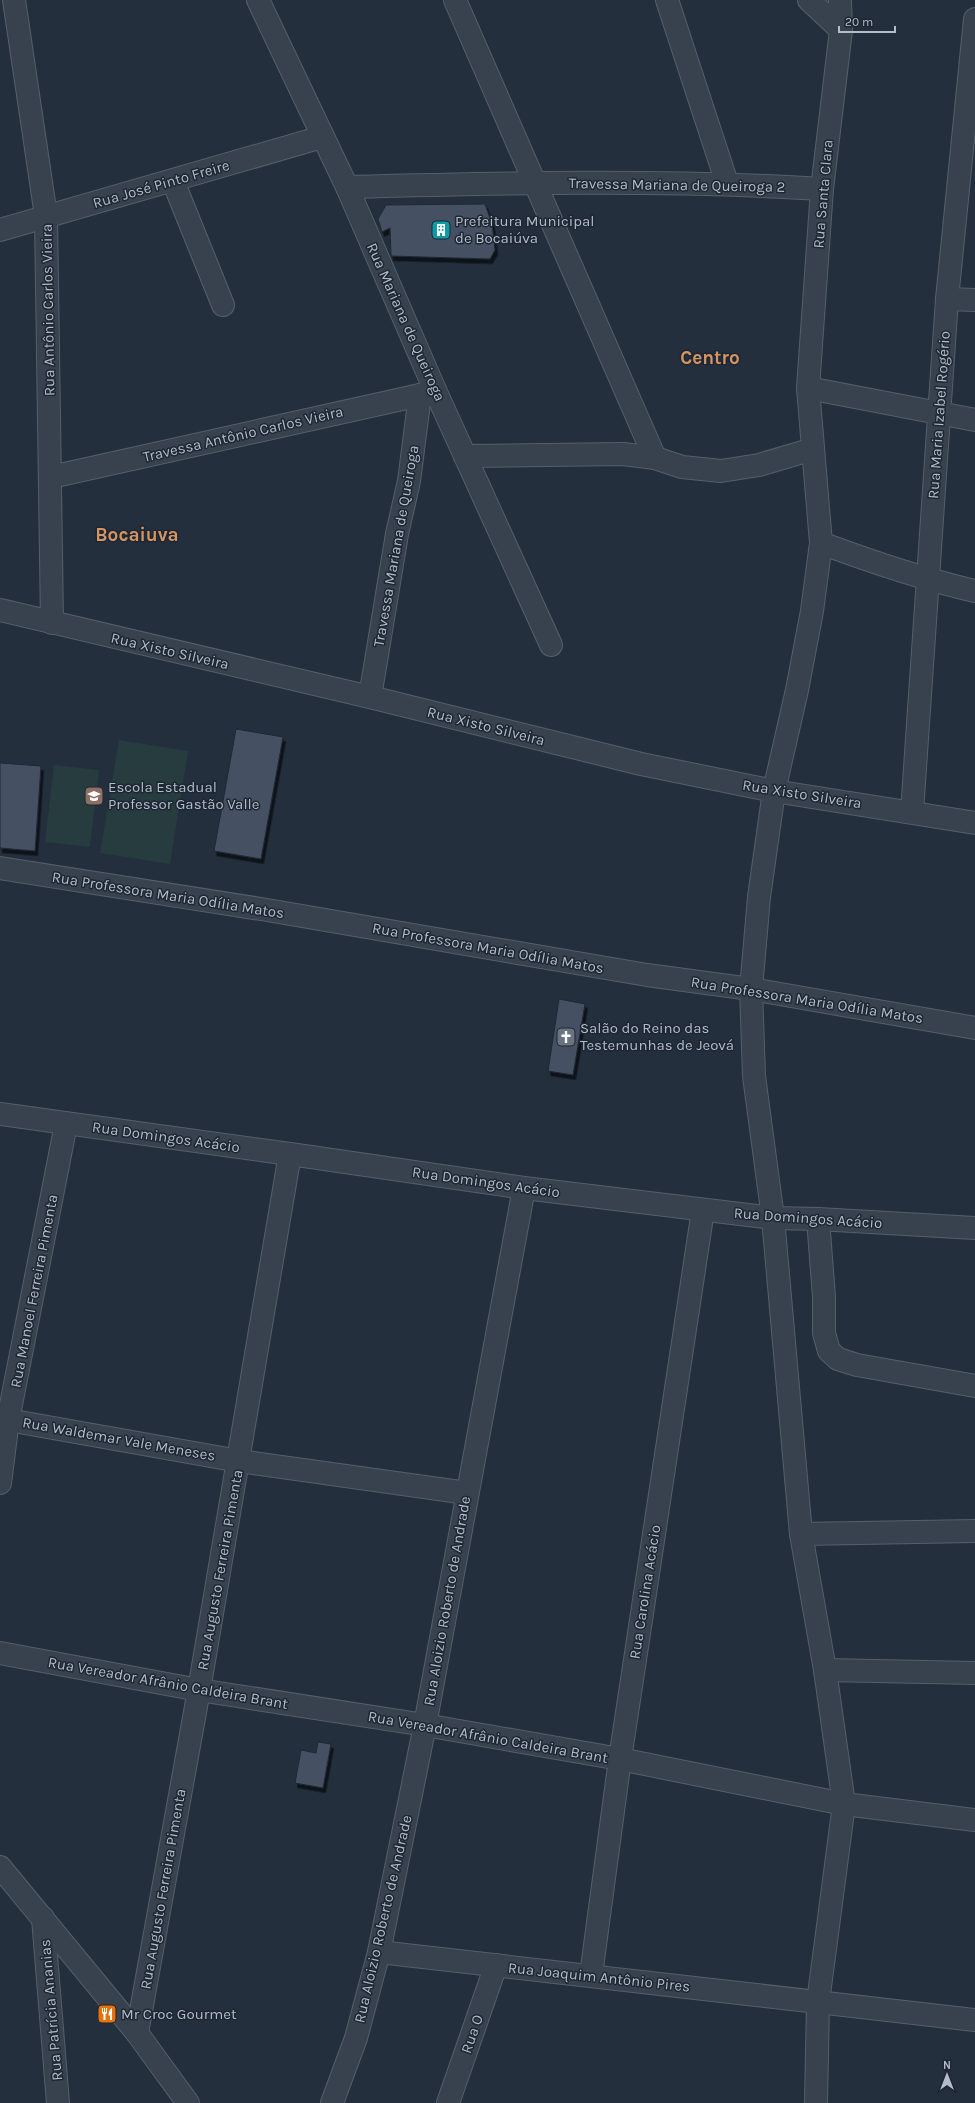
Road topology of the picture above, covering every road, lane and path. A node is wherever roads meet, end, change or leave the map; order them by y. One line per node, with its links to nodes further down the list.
1 (14, 0): 16 (street, Rua Antônio Carlos Vieira)
2 (258, 0): 10 (street, Rua Mariana de Queiroga)
3 (454, 0): 12 (street)
4 (667, 0): 13 (street)
5 (810, 0): 8 (street)
6 (840, 0): 8 (street, Rua Santa Clara)
7 (975, 19): 9 (street, Rua Maria Izabel Rogério)
8 (841, 30): 15 (street, Rua Santa Clara)
9 (971, 93): 18 (street, Rua Maria Izabel Rogério)
10 (322, 137): 11 (street, Rua José Pinto Freire); 14 (street, Rua Mariana de Queiroga)
11 (173, 181): 16 (street, Rua José Pinto Freire); 20 (street)
12 (533, 183): 13 (street, Travessa Mariana de Queiroga 2); 14 (street); 27 (street)
13 (727, 183): 15 (street, Travessa Mariana de Queiroga 2)
14 (347, 187): 22 (street, Rua Mariana de Queiroga)
15 (822, 189): 21 (street, Rua Santa Clara)
16 (46, 216): 17 (street, Rua José Pinto Freire); 28 (street, Rua Antônio Carlos Vieira)
17 (0, 230)
18 (947, 299): 19 (street); 23 (street, Rua Maria Izabel Rogério)
19 (975, 300)
20 (223, 305)
21 (808, 388): 23 (street); 25 (street, Rua Santa Clara)
22 (428, 392): 26 (street, Rua Mariana de Queiroga); 28 (street, Travessa Antônio Carlos Vieira); 35 (street, Travessa Mariana de Queiroga)
23 (940, 414): 24 (street); 30 (street, Rua Maria Izabel Rogério)
24 (975, 420)
25 (813, 449): 27 (street); 29 (street, Rua Santa Clara)
26 (465, 456): 27 (street); 34 (street, Rua Mariana de Queiroga)
27 (654, 458)
28 (51, 477): 33 (street, Rua Antônio Carlos Vieira)
29 (821, 543): 30 (street); 36 (street, Rua Santa Clara)
30 (929, 580): 31 (street); 37 (street, Rua Maria Izabel Rogério)
31 (975, 591)
32 (0, 610): 33 (street, Rua Xisto Silveira)
33 (52, 623): 35 (street, Rua Xisto Silveira)
34 (551, 645)
35 (370, 697): 36 (street, Rua Xisto Silveira)
36 (774, 791): 37 (street, Rua Xisto Silveira); 40 (street, Rua Santa Clara)
37 (912, 812): 38 (street, Rua Xisto Silveira)
38 (975, 823)
39 (0, 868): 40 (street, Rua Professora Maria Odília Matos)
40 (751, 989): 41 (street, Rua Professora Maria Odília Matos); 47 (street, Rua Santa Clara)
41 (975, 1028)
42 (0, 1114): 43 (street, Rua Domingos Acácio)
43 (66, 1124): 44 (street, Rua Domingos Acácio); 51 (street, Rua Manoel Ferreira Pimenta)
44 (290, 1154): 45 (street, Rua Domingos Acácio); 52 (street, Rua Augusto Ferreira Pimenta)
45 (524, 1188): 46 (street, Rua Domingos Acácio); 54 (street, Rua Aloizio Roberto de Andrade)
46 (703, 1210): 47 (street, Rua Domingos Acácio); 62 (street, Rua Carolina Acácio)
47 (773, 1218): 48 (street, Rua Domingos Acácio); 56 (street, Rua Santa Clara)
48 (818, 1219): 49 (street, Rua Domingos Acácio); 50 (street)
49 (975, 1228)
50 (975, 1386)
51 (8, 1420): 52 (street, Rua Waldemar Vale Meneses); 53 (street, Rua Manoel Ferreira Pimenta)
52 (239, 1460): 54 (street, Rua Waldemar Vale Meneses); 60 (street, Rua Augusto Ferreira Pimenta)
53 (0, 1483)
54 (467, 1494): 61 (street, Rua Aloizio Roberto de Andrade)
55 (975, 1532): 56 (street)
56 (801, 1534): 58 (street, Rua Santa Clara)
57 (0, 1653): 60 (street, Rua Vereador Afrânio Caldeira Brant)
58 (825, 1670): 59 (street); 63 (street, Rua Santa Clara)
59 (975, 1673)
60 (199, 1690): 61 (street, Rua Vereador Afrânio Caldeira Brant); 72 (street, Rua Augusto Ferreira Pimenta)
61 (425, 1725): 62 (street, Rua Vereador Afrânio Caldeira Brant); 67 (street, Rua Aloizio Roberto de Andrade)
62 (620, 1759): 63 (street, Rua Vereador Afrânio Caldeira Brant); 69 (street, Rua Carolina Acácio)
63 (844, 1804): 64 (street, Rua Vereador Afrânio Caldeira Brant); 70 (street, Rua Santa Clara)
64 (975, 1820)
65 (0, 1867): 66 (street)
66 (43, 1918): 72 (street); 73 (street, Rua Patrícia Ananias)
67 (379, 1952): 68 (street, Rua Joaquim Antônio Pires); 75 (street, Rua Aloizio Roberto de Andrade)
68 (496, 1965): 69 (street, Rua Joaquim Antônio Pires); 76 (street, Rua O)
69 (591, 1975): 70 (street, Rua Joaquim Antônio Pires)
70 (818, 2002): 71 (street, Rua Joaquim Antônio Pires); 77 (street, Rua Santa Clara)
71 (975, 2020)
72 (137, 2033): 74 (street)
73 (58, 2103)
74 (188, 2103)
75 (332, 2103)
76 (448, 2103)
77 (816, 2103)

